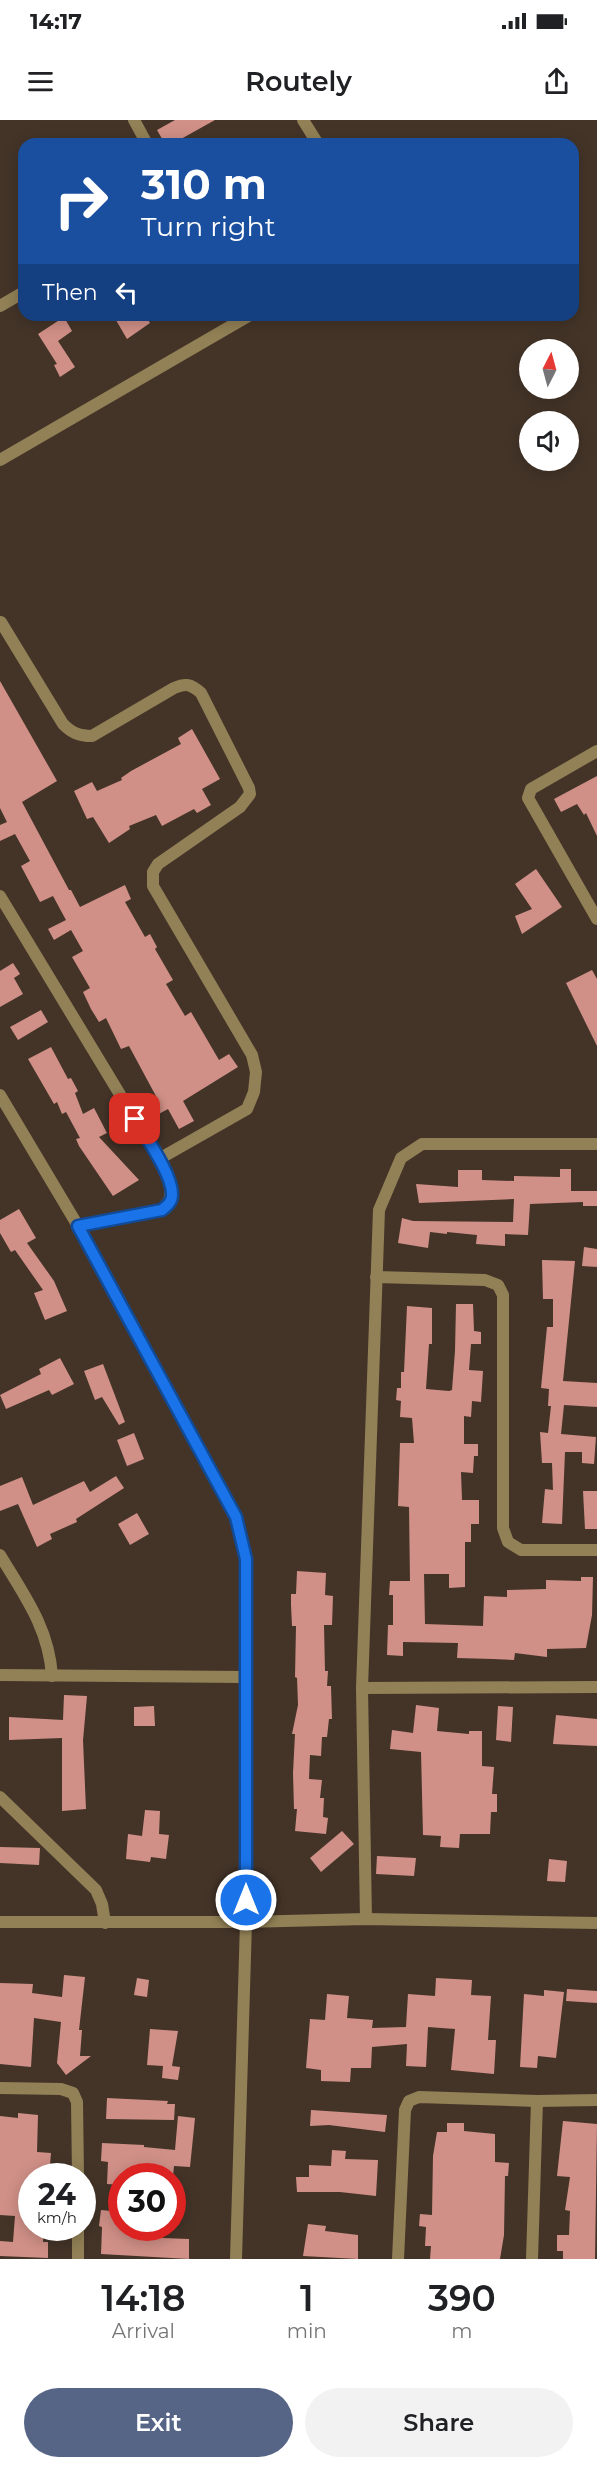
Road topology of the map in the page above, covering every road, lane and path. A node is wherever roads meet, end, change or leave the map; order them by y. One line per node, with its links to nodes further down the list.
1 (134, 120): 3 (street)
2 (303, 120): 4 (street)
3 (144, 138)
4 (314, 138)
5 (18, 296): 6 (street)
6 (0, 306)
7 (236, 321): 8 (street)
8 (0, 460)
9 (0, 621): 15 (street)
10 (597, 751): 12 (street)
11 (0, 896): 15 (street)
12 (597, 919)
13 (0, 1095): 16 (street)
14 (597, 1144): 17 (street)
15 (159, 1159): 16 (street)
16 (78, 1226): 22 (street)
17 (376, 1277): 18 (street); 23 (street)
18 (597, 1550)
19 (0, 1555): 21 (street)
20 (0, 1675): 21 (street)
21 (52, 1676): 22 (street)
22 (244, 1677): 28 (street)
23 (362, 1688): 24 (street); 26 (street)
24 (597, 1688)
25 (0, 1797): 29 (street)
26 (366, 1919): 28 (street); 30 (street)
27 (0, 1922): 29 (street)
28 (246, 1922): 29 (street); 37 (street)
29 (105, 1923)
30 (597, 1923)
31 (0, 2088): 34 (street)
32 (597, 2100): 33 (street)
33 (537, 2101): 38 (street); 39 (street)
34 (78, 2163)
35 (78, 2241): 36 (street)
36 (78, 2259)
37 (236, 2259)
38 (398, 2259)
39 (532, 2259)

